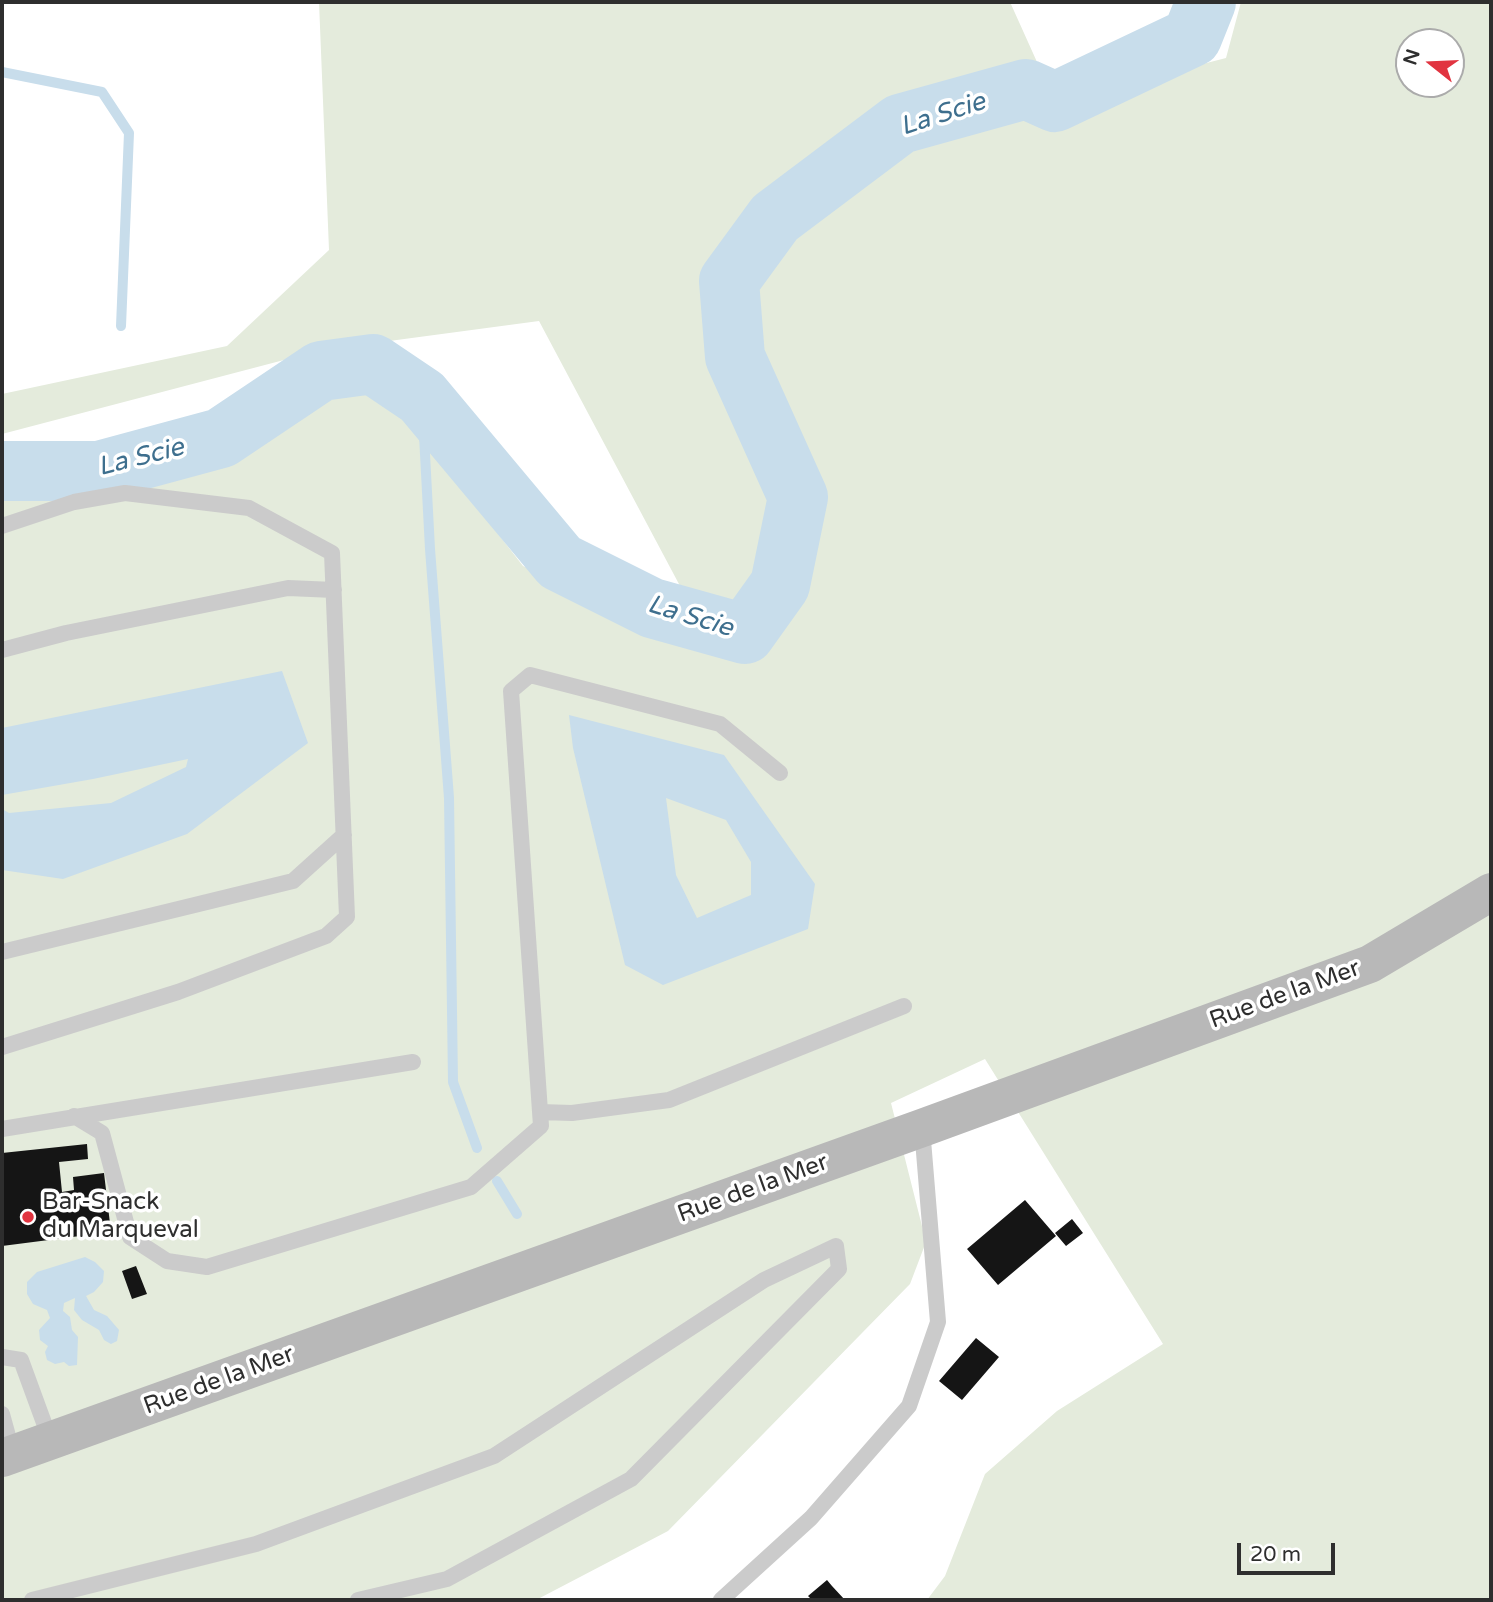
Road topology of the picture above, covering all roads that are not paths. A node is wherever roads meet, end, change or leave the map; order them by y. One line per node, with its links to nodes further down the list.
1 (2, 526): 2 (lane)
2 (334, 590): 3 (lane); 5 (lane)
3 (2, 650)
4 (780, 774): 11 (lane)
5 (344, 835): 7 (lane); 9 (lane)
6 (1491, 892): 13 (street, Rue de la Mer)
7 (2, 952)
8 (904, 1006): 11 (lane)
9 (2, 1047)
10 (413, 1062): 12 (lane)
11 (540, 1112): 12 (lane)
12 (74, 1116): 14 (lane)
13 (922, 1128): 17 (street, Rue de la Mer); 21 (lane)
14 (2, 1129)
15 (2, 1357): 17 (lane)
16 (2, 1414): 18 (lane)
17 (51, 1442): 18 (street, Rue de la Mer)
18 (7, 1456)
19 (32, 1600): 20 (lane)
20 (358, 1600)
21 (720, 1600)

